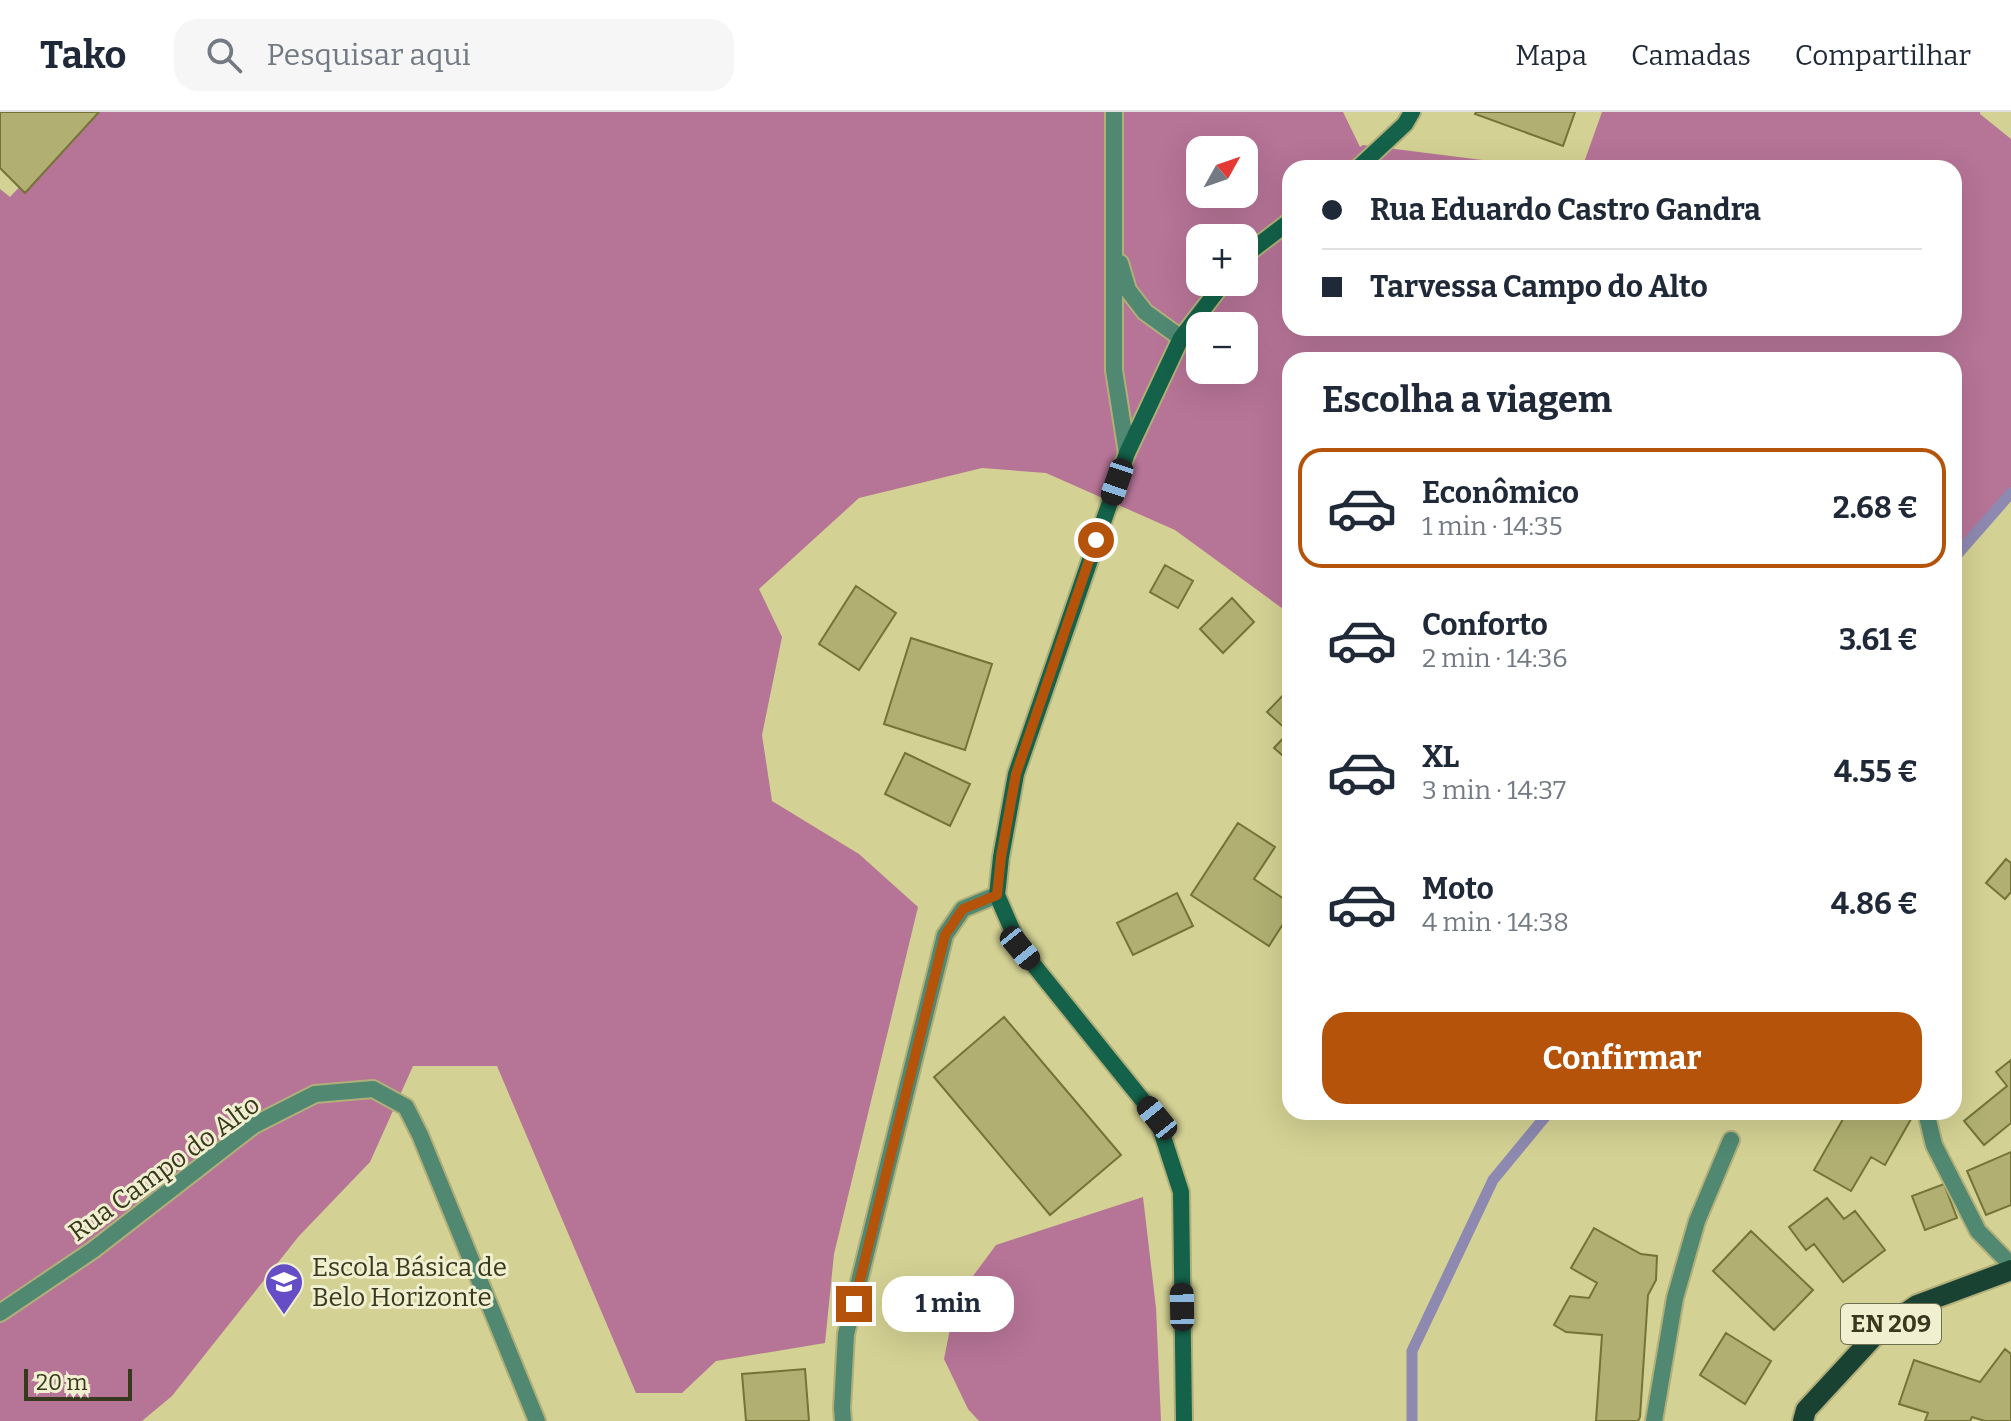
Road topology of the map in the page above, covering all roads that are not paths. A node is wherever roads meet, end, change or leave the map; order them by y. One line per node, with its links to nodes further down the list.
1 (1114, 112): 6 (street)
2 (1412, 112): 3 (street)
3 (1367, 160)
4 (1282, 227): 5 (street)
5 (1258, 245)
6 (1116, 246): 8 (street); 9 (street)
7 (1213, 296): 8 (street)
8 (1181, 338): 9 (street)
9 (1127, 453): 10 (street)
10 (997, 895): 16 (street); 17 (street)
11 (1928, 1120): 13 (street)
12 (1731, 1140): 18 (street)
13 (2011, 1267): 19 (main road, EN 209)
14 (0, 1313): 15 (street, Rua Campo do Alto)
15 (537, 1421)
16 (843, 1421)
17 (1184, 1421)
18 (1654, 1421)
19 (1803, 1421)

